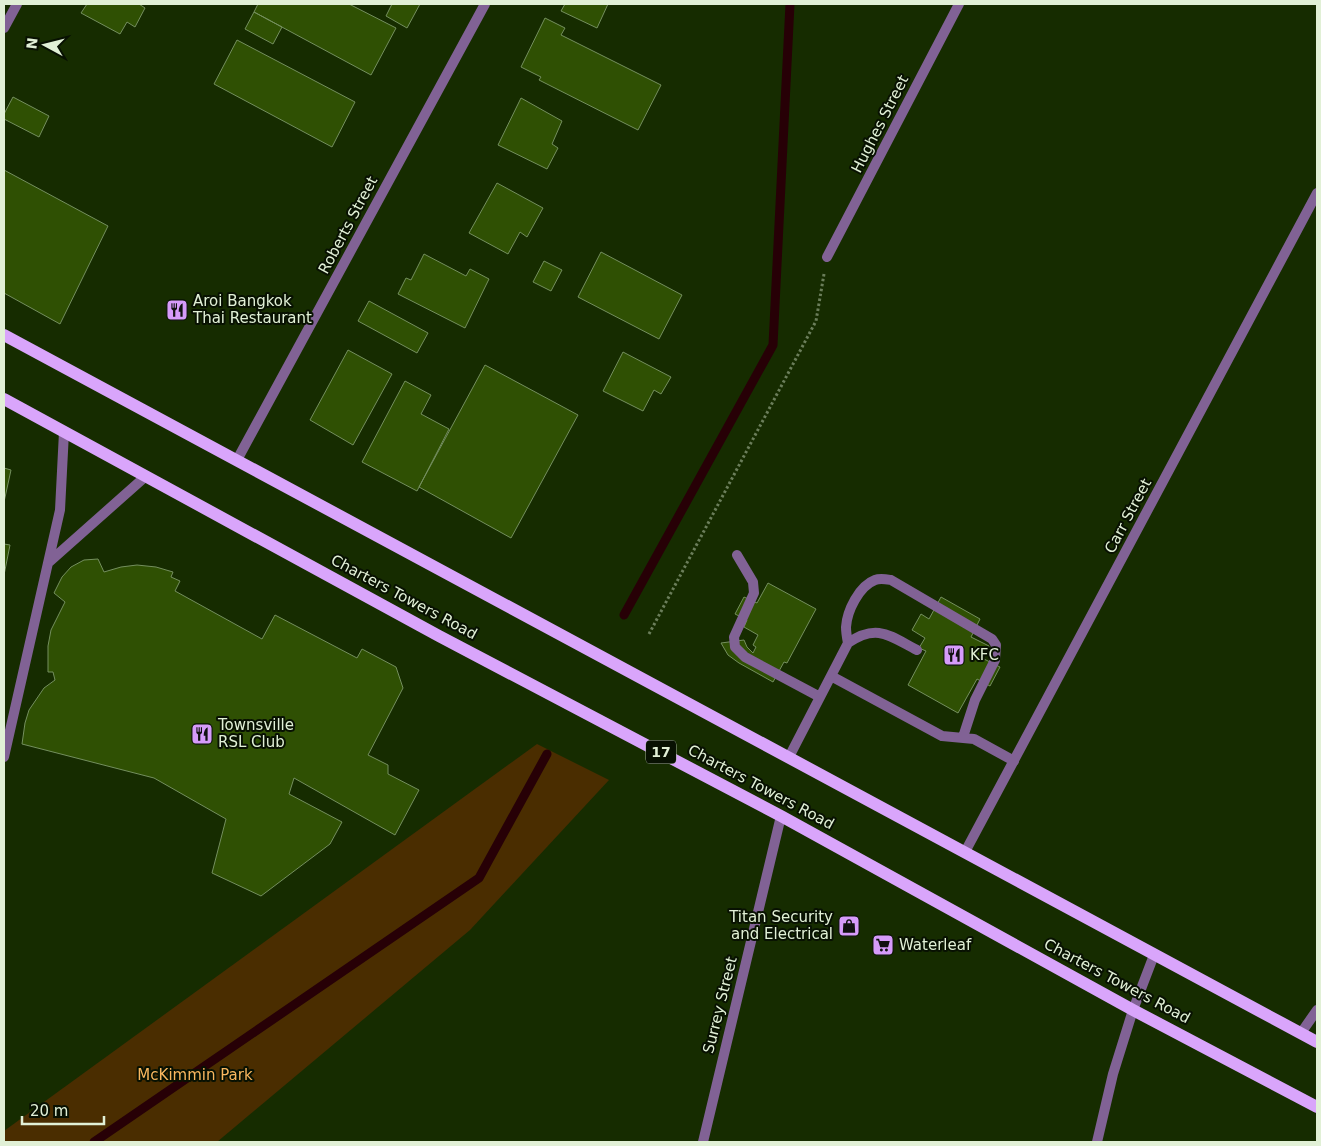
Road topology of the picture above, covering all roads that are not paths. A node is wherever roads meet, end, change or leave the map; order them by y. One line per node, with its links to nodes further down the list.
1 (17, 4): 4 (street)
2 (485, 4): 10 (street, Roberts Street)
3 (959, 4): 6 (street, Hughes Street)
4 (4, 28)
5 (1317, 194): 21 (street, Carr Street)
6 (827, 257)
7 (4, 335): 10 (main road)
8 (4, 399): 9 (main road, Charters Towers Road / 17)
9 (64, 432): 11 (main road, Charters Towers Road / 17); 13 (street)
10 (237, 460): 19 (main road)
11 (146, 476): 13 (street); 22 (main road, Charters Towers Road / 17)
12 (737, 555): 17 (street)
13 (48, 563): 20 (street)
14 (848, 643): 15 (street); 16 (street); 18 (street)
15 (917, 650)
16 (830, 676): 17 (street); 18 (street)
17 (820, 697): 19 (street)
18 (963, 737): 21 (street)
19 (789, 757): 23 (main road)
20 (4, 758)
21 (1014, 761): 23 (street, Carr Street)
22 (781, 816): 25 (main road, Charters Towers Road / 17); 30 (street, Surrey Street)
23 (965, 852): 24 (main road)
24 (1154, 955): 25 (street); 27 (main road)
25 (1133, 1010): 29 (main road, Charters Towers Road / 17); 31 (street)
26 (1317, 1010): 27 (street)
27 (1301, 1033): 28 (main road)
28 (1317, 1042)
29 (1317, 1106)
30 (703, 1142)
31 (1097, 1142)

